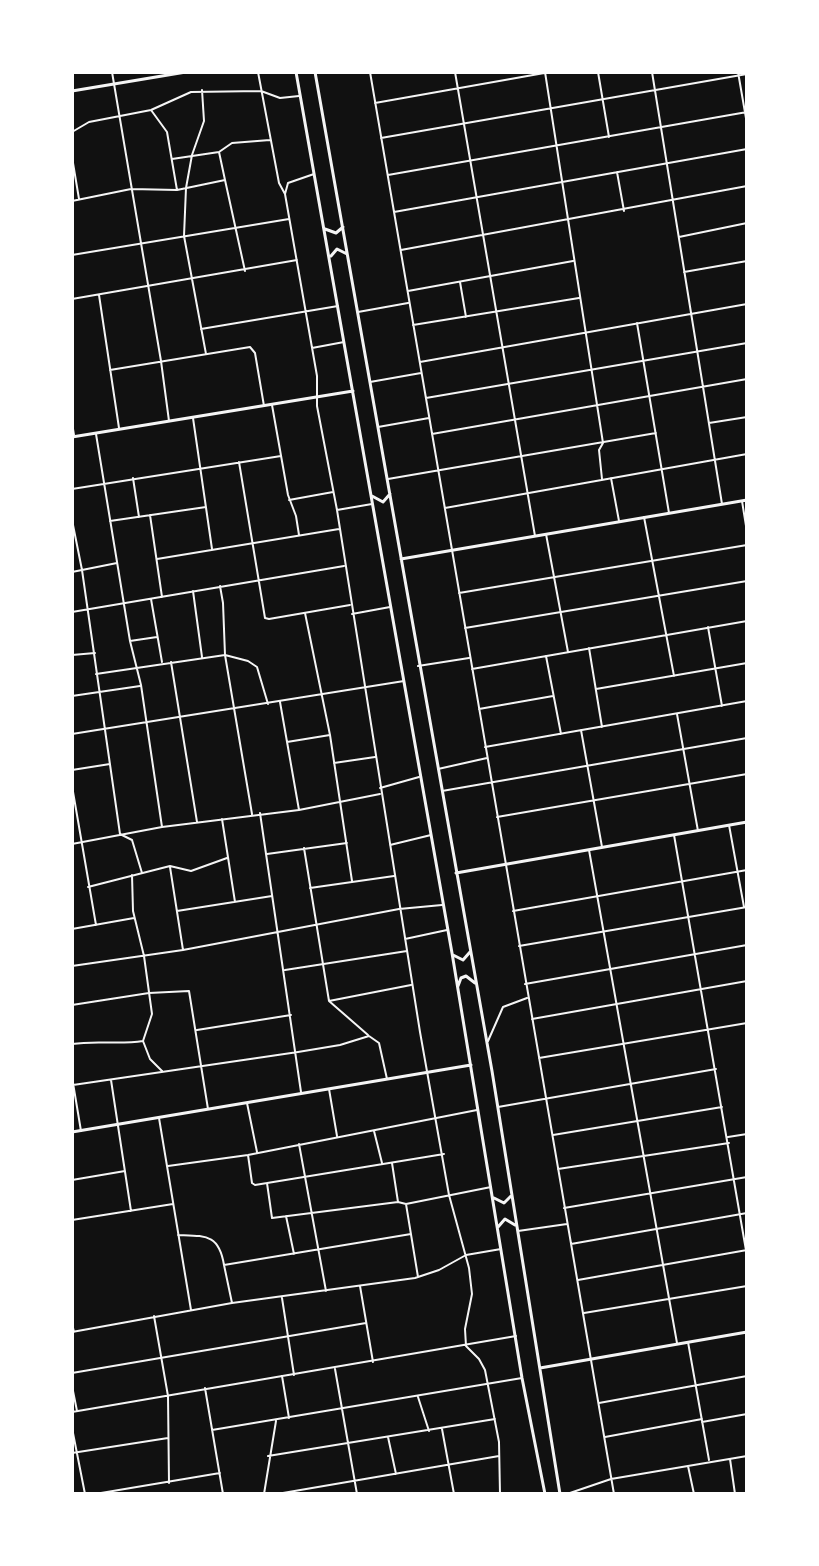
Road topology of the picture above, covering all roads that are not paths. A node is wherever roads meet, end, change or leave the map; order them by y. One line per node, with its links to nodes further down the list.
1 (112, 72): 15 (street)
2 (186, 72): 12 (street)
3 (258, 72): 20 (street)
4 (296, 72): 21 (street)
5 (315, 72): 62 (street)
6 (370, 72): 23 (street)
7 (455, 72): 16 (street)
8 (550, 72): 11 (street)
9 (598, 72): 22 (street)
10 (652, 72): 19 (street)
11 (545, 73): 16 (street); 24 (street)
12 (158, 74): 15 (street)
13 (738, 74): 14 (street); 19 (street); 26 (street)
14 (747, 74)
15 (114, 84): 17 (street); 27 (street)
16 (458, 88): 23 (street); 28 (street)
17 (72, 90)
18 (202, 90): 20 (street); 25 (street); 38 (street)
19 (655, 90): 22 (street); 30 (street)
20 (261, 91): 21 (street); 34 (street)
21 (300, 96): 44 (street)
22 (603, 100): 24 (street); 32 (street)
23 (375, 103): 33 (street)
24 (550, 109): 28 (street); 35 (street)
25 (151, 110): 27 (street); 40 (street)
26 (746, 112): 29 (street); 30 (street)
27 (119, 116): 31 (street); 50 (street)
28 (464, 124): 33 (street); 41 (street)
29 (747, 124)
30 (661, 128): 32 (street); 42 (street)
31 (72, 132)
32 (609, 136): 35 (street)
33 (381, 138): 45 (street)
34 (270, 140): 37 (street); 52 (street)
35 (556, 146): 41 (street); 47 (street)
36 (747, 149): 42 (street)
37 (219, 152): 38 (street); 46 (street)
38 (192, 155): 40 (street); 49 (street)
39 (72, 157): 54 (street)
40 (172, 159): 51 (street)
41 (471, 160): 45 (street); 53 (street)
42 (667, 163): 43 (street); 55 (street)
43 (617, 172): 47 (street); 57 (street)
44 (315, 174): 52 (street); 64 (street)
45 (388, 174): 58 (street)
46 (225, 180): 49 (street); 63 (street)
47 (562, 182): 53 (street); 60 (street)
48 (747, 186): 55 (street)
49 (186, 188): 51 (street); 66 (street)
50 (131, 189): 51 (street); 54 (street); 68 (street)
51 (177, 189)
52 (285, 194): 59 (street)
53 (477, 197): 58 (street); 65 (street)
54 (79, 199): 56 (street)
55 (673, 200): 57 (street); 67 (street)
56 (72, 201)
57 (624, 211): 60 (street)
58 (394, 212): 69 (street)
59 (289, 219): 63 (street); 73 (street)
60 (568, 220): 65 (street); 74 (street)
61 (747, 224): 67 (street)
62 (344, 226): 64 (street); 71 (street)
63 (236, 227): 66 (street); 76 (street)
64 (325, 229): 72 (street)
65 (483, 235): 69 (street); 78 (street)
66 (184, 236): 68 (street); 79 (street)
67 (679, 237): 77 (street)
68 (140, 244): 70 (street); 81 (street)
69 (401, 250): 82 (street)
70 (72, 255)
71 (348, 255): 72 (street); 90 (street)
72 (330, 259): 88 (street)
73 (297, 260): 76 (street); 89 (street)
74 (574, 261): 78 (street); 84 (street)
75 (747, 261): 77 (street)
76 (244, 271): 79 (street)
77 (684, 272): 92 (street)
78 (490, 276): 80 (street); 91 (street)
79 (191, 280): 81 (street); 96 (street)
80 (460, 282): 82 (street); 93 (street)
81 (149, 286): 83 (street); 105 (street)
82 (408, 291): 86 (street)
83 (99, 295): 85 (street); 108 (street)
84 (580, 297): 91 (street); 97 (street)
85 (72, 299)
86 (410, 303): 90 (street); 95 (street)
87 (747, 304): 92 (street)
88 (338, 306): 89 (street); 98 (street)
89 (305, 312): 96 (street); 101 (street)
90 (358, 312): 111 (street)
91 (497, 312): 93 (street); 100 (street)
92 (691, 314): 94 (street); 102 (street)
93 (466, 317): 95 (street)
94 (637, 323): 97 (street); 104 (street)
95 (413, 326): 106 (street)
96 (201, 329): 103 (street)
97 (585, 332): 100 (street); 107 (street)
98 (344, 342): 101 (street); 114 (street)
99 (747, 343): 102 (street)
100 (503, 347): 106 (street); 112 (street)
101 (312, 348): 116 (street)
102 (698, 352): 104 (street); 113 (street)
103 (206, 354): 105 (street); 119 (street)
104 (643, 360): 107 (street); 115 (street)
105 (161, 361): 108 (street); 125 (street)
106 (420, 362): 109 (street)
107 (591, 369): 112 (street); 120 (street)
108 (110, 370): 129 (street)
109 (422, 373): 111 (street); 117 (street)
110 (747, 379): 113 (street)
111 (370, 382): 128 (street)
112 (509, 384): 117 (street); 124 (street)
113 (703, 387): 115 (street); 127 (street)
114 (352, 391): 116 (street); 152 (street)
115 (650, 397): 120 (street); 130 (street)
116 (317, 398): 118 (street); 149 (street)
117 (426, 398): 123 (street)
118 (272, 405): 119 (street); 136 (street)
119 (264, 406): 122 (street)
120 (597, 406): 124 (street); 134 (street)
121 (747, 417): 127 (street)
122 (193, 418): 125 (street); 140 (street)
123 (429, 418): 128 (street); 132 (street)
124 (515, 420): 132 (street); 137 (street)
125 (169, 422): 129 (street)
126 (72, 423): 133 (street)
127 (709, 423): 138 (street)
128 (378, 427): 145 (street)
129 (119, 430): 131 (street)
130 (656, 433): 134 (street); 141 (street)
131 (96, 434): 133 (street); 147 (street)
132 (432, 434): 142 (street)
133 (73, 437)
134 (603, 443): 137 (street); 146 (street)
135 (747, 454): 138 (street)
136 (281, 456): 139 (street); 153 (street)
137 (522, 456): 142 (street); 151 (street)
138 (715, 460): 141 (street); 157 (street)
139 (239, 462): 140 (street); 174 (street)
140 (200, 469): 144 (street); 158 (street)
141 (661, 469): 143 (street); 161 (street)
142 (438, 470): 145 (street); 159 (street)
143 (611, 477): 146 (street); 167 (street)
144 (133, 478): 147 (street); 163 (street)
145 (388, 479): 150 (street)
146 (602, 479): 151 (street)
147 (103, 483): 148 (street); 166 (street)
148 (72, 489)
149 (333, 492): 153 (street); 160 (street)
150 (390, 493): 152 (street); 179 (street)
151 (528, 493): 159 (street); 173 (street)
152 (371, 495): 156 (street)
153 (289, 500): 172 (street)
154 (747, 500): 155 (street)
155 (742, 501): 157 (street); 170 (street)
156 (373, 504): 160 (street); 196 (street)
157 (722, 504): 161 (street)
158 (206, 507): 162 (street); 176 (street)
159 (444, 508): 177 (street)
160 (337, 510): 168 (street)
161 (669, 513): 164 (street)
162 (150, 515): 163 (street); 178 (street)
163 (140, 517): 166 (street)
164 (644, 518): 167 (street); 180 (street)
165 (72, 520): 169 (street)
166 (110, 521): 181 (street)
167 (619, 521): 171 (street)
168 (339, 529): 172 (street); 182 (street)
169 (74, 532): 183 (street)
170 (747, 532)
171 (546, 534): 173 (street); 185 (street)
172 (299, 535): 174 (street)
173 (535, 536): 177 (street)
174 (252, 543): 176 (street); 186 (street)
175 (747, 546): 180 (street)
176 (212, 549): 178 (street)
177 (452, 550): 179 (street); 190 (street)
178 (157, 559): 192 (street)
179 (401, 559): 220 (street)
180 (652, 561): 185 (street); 191 (street)
181 (117, 564): 183 (street); 194 (street)
182 (345, 566): 186 (street); 195 (street)
183 (82, 570): 184 (street); 197 (street)
184 (72, 572)
185 (554, 578): 190 (street); 199 (street)
186 (258, 580): 188 (street); 200 (street)
187 (747, 581): 191 (street)
188 (220, 586): 189 (street); 212 (street)
189 (193, 591): 192 (street); 214 (street)
190 (459, 594): 204 (street)
191 (659, 596): 199 (street); 205 (street)
192 (162, 597): 193 (street)
193 (151, 599): 194 (street); 206 (street)
194 (124, 604): 197 (street); 207 (street)
195 (350, 605): 200 (street); 201 (street)
196 (391, 607): 201 (street); 225 (street)
197 (88, 610): 198 (street); 210 (street)
198 (72, 612)
199 (561, 612): 204 (street); 209 (street)
200 (305, 613): 230 (street)
201 (352, 614): 227 (street)
202 (747, 621): 203 (street)
203 (708, 627): 205 (street); 222 (street)
204 (465, 628): 215 (street)
205 (666, 635): 208 (street); 224 (street)
206 (158, 637): 207 (street); 217 (street)
207 (130, 641): 219 (street)
208 (589, 648): 209 (street); 228 (street)
209 (568, 652): 213 (street)
210 (95, 653): 211 (street); 223 (street)
211 (72, 655)
212 (225, 655): 214 (street); 235 (street); 238 (street)
213 (546, 656): 221 (street); 232 (street)
214 (202, 658): 216 (street)
215 (470, 658): 220 (street); 221 (street)
216 (171, 662): 217 (street); 240 (street)
217 (162, 663): 219 (street)
218 (747, 663): 222 (street)
219 (135, 666): 223 (street); 226 (street)
220 (418, 666): 257 (street)
221 (472, 669): 237 (street)
222 (715, 669): 224 (street); 236 (street)
223 (96, 674): 229 (street)
224 (674, 676): 228 (street)
225 (404, 681): 227 (street); 260 (street)
226 (141, 685): 229 (street); 241 (street)
227 (365, 688): 230 (street); 252 (street)
228 (596, 689): 242 (street)
229 (99, 692): 231 (street); 243 (street)
230 (321, 695): 234 (street); 247 (street)
231 (72, 696)
232 (554, 696): 237 (street); 246 (street)
233 (747, 701): 236 (street)
234 (280, 702): 235 (street); 249 (street)
235 (268, 704): 238 (street)
236 (722, 706): 239 (street)
237 (479, 709): 250 (street)
238 (235, 710): 240 (street); 272 (street)
239 (677, 714): 242 (street); 251 (street)
240 (181, 718): 241 (street); 275 (street)
241 (146, 723): 243 (street); 278 (street)
242 (602, 727): 244 (street)
243 (105, 729): 245 (street); 255 (street)
244 (581, 730): 246 (street); 256 (street)
245 (72, 734)
246 (561, 734): 250 (street)
247 (330, 735): 249 (street); 254 (street)
248 (747, 738): 251 (street)
249 (287, 742): 270 (street)
250 (485, 747): 253 (street)
251 (684, 749): 256 (street); 262 (street)
252 (375, 757): 254 (street); 264 (street)
253 (487, 759): 257 (street); 261 (street)
254 (334, 763): 267 (street)
255 (110, 764): 258 (street); 280 (street)
256 (587, 765): 261 (street); 268 (street)
257 (438, 769): 265 (street)
258 (72, 770)
259 (747, 774): 262 (street)
260 (419, 777): 264 (street); 282 (street)
261 (491, 782): 265 (street); 273 (street)
262 (690, 784): 268 (street); 279 (street)
263 (72, 786): 269 (street)
264 (380, 788): 266 (street)
265 (442, 790): 297 (street)
266 (381, 794): 267 (street); 286 (street)
267 (341, 801): 270 (street); 284 (street)
268 (594, 801): 273 (street); 287 (street)
269 (73, 802): 283 (street)
270 (299, 810): 271 (street)
271 (260, 813): 272 (street); 290 (street)
272 (252, 814): 274 (street)
273 (497, 817): 292 (street)
274 (222, 819): 275 (street); 291 (street)
275 (197, 822): 278 (street)
276 (747, 822): 277 (street)
277 (729, 825): 279 (street); 295 (street)
278 (162, 827): 280 (street)
279 (698, 831): 281 (street)
280 (120, 834): 283 (street); 296 (street)
281 (674, 835): 287 (street); 301 (street)
282 (431, 836): 286 (street); 307 (street)
283 (82, 842): 285 (street); 302 (street)
284 (347, 843): 288 (street); 300 (street)
285 (72, 844)
286 (389, 845): 299 (street)
287 (602, 847): 289 (street)
288 (304, 848): 290 (street); 303 (street)
289 (589, 850): 292 (street); 305 (street)
290 (265, 854): 304 (street)
291 (227, 858): 293 (street); 306 (street)
292 (505, 864): 297 (street); 311 (street)
293 (170, 866): 296 (street); 310 (street)
294 (747, 870): 295 (street)
295 (737, 871): 301 (street); 308 (street)
296 (142, 873): 298 (street)
297 (456, 873): 325 (street)
298 (132, 875): 302 (street); 313 (street)
299 (394, 876): 300 (street); 309 (street)
300 (352, 882): 303 (street)
301 (683, 882): 305 (street); 312 (street)
302 (88, 887): 314 (street)
303 (310, 888): 315 (street)
304 (273, 896): 306 (street); 318 (street)
305 (597, 898): 311 (street); 319 (street)
306 (235, 902): 310 (street)
307 (442, 905): 309 (street); 317 (street)
308 (746, 907): 312 (street)
309 (399, 909): 315 (street); 320 (street)
310 (177, 911): 323 (street)
311 (513, 912): 322 (street)
312 (689, 917): 319 (street); 327 (street)
313 (135, 918): 314 (street); 328 (street)
314 (96, 925): 316 (street)
315 (317, 926): 318 (street); 329 (street)
316 (72, 929)
317 (447, 930): 320 (street); 326 (street)
318 (279, 932): 323 (street); 332 (street)
319 (603, 932): 322 (street); 331 (street)
320 (405, 939): 324 (street)
321 (747, 945): 327 (street)
322 (519, 946): 335 (street)
323 (183, 950): 328 (street)
324 (406, 951): 329 (street); 336 (street)
325 (470, 952): 326 (street); 334 (street)
326 (452, 953): 337 (street)
327 (696, 954): 331 (street); 338 (street)
328 (144, 956): 330 (street); 339 (street)
329 (323, 964): 332 (street); 341 (street)
330 (72, 966)
331 (610, 969): 335 (street); 342 (street)
332 (285, 970): 344 (street)
333 (747, 981): 338 (street)
334 (476, 984): 337 (street); 351 (street)
335 (525, 984): 340 (street)
336 (412, 985): 341 (street); 360 (street)
337 (458, 988): 356 (street)
338 (702, 989): 342 (street); 348 (street)
339 (149, 993): 343 (street); 347 (street); 350 (street)
340 (528, 998): 345 (street); 351 (street)
341 (329, 1001): 349 (street)
342 (617, 1004): 345 (street); 353 (street)
343 (72, 1005)
344 (291, 1015): 347 (street); 354 (street)
345 (532, 1019): 355 (street)
346 (747, 1023): 348 (street)
347 (197, 1030): 357 (street)
348 (709, 1030): 353 (street); 358 (street)
349 (369, 1036): 354 (street); 363 (street)
350 (143, 1041): 352 (street); 359 (street)
351 (487, 1043): 370 (street)
352 (72, 1044)
353 (624, 1044): 355 (street); 364 (street)
354 (298, 1052): 357 (street); 367 (street)
355 (539, 1058): 368 (street)
356 (471, 1065): 360 (street); 373 (street)
357 (201, 1066): 359 (street); 372 (street)
358 (716, 1069): 364 (street); 371 (street)
359 (162, 1071): 362 (street)
360 (428, 1072): 363 (street); 374 (street)
361 (72, 1077): 365 (street)
362 (111, 1079): 365 (street); 377 (street)
363 (387, 1079): 366 (street)
364 (631, 1083): 368 (street); 376 (street)
365 (73, 1085): 378 (street)
366 (329, 1089): 367 (street); 383 (street)
367 (302, 1094): 369 (street)
368 (546, 1098): 370 (street); 382 (street)
369 (247, 1103): 372 (street); 387 (street)
370 (498, 1107): 402 (street)
371 (723, 1107): 376 (street); 384 (street)
372 (208, 1109): 375 (street)
373 (478, 1110): 374 (street); 401 (street)
374 (435, 1117): 379 (street); 388 (street)
375 (159, 1118): 377 (street); 393 (street)
376 (638, 1121): 382 (street); 390 (street)
377 (118, 1124): 378 (street); 395 (street)
378 (81, 1131): 380 (street)
379 (374, 1131): 383 (street); 392 (street)
380 (72, 1132)
381 (747, 1134): 384 (street)
382 (553, 1135): 394 (street)
383 (337, 1137): 386 (street)
384 (728, 1137): 385 (street)
385 (729, 1143): 390 (street); 398 (street)
386 (299, 1144): 387 (street); 397 (street)
387 (257, 1152): 389 (street)
388 (444, 1154): 391 (street); 405 (street)
389 (248, 1155): 393 (street); 400 (street)
390 (644, 1156): 394 (street); 403 (street)
391 (392, 1163): 392 (street); 406 (street)
392 (382, 1164): 397 (street)
393 (168, 1166): 407 (street)
394 (558, 1169): 409 (street)
395 (125, 1171): 399 (street); 410 (street)
396 (747, 1176): 398 (street)
397 (304, 1177): 400 (street); 411 (street)
398 (735, 1179): 403 (street); 413 (street)
399 (72, 1180)
400 (267, 1183): 414 (street)
401 (491, 1187): 404 (street); 405 (street)
402 (511, 1193): 404 (street); 418 (street)
403 (651, 1193): 409 (street); 417 (street)
404 (492, 1194): 419 (street)
405 (449, 1195): 408 (street); 427 (street)
406 (398, 1202): 408 (street); 411 (street)
407 (173, 1204): 410 (street); 421 (street)
408 (406, 1204): 420 (street)
409 (564, 1208): 416 (street)
410 (131, 1210): 415 (street)
411 (310, 1213): 414 (street); 423 (street)
412 (747, 1213): 413 (street)
413 (740, 1214): 417 (street); 425 (street)
414 (286, 1216): 426 (street)
415 (72, 1220)
416 (567, 1224): 418 (street); 422 (street)
417 (657, 1229): 422 (street); 430 (street)
418 (517, 1230): 419 (street); 454 (street)
419 (498, 1232): 424 (street)
420 (411, 1234): 423 (street); 431 (street)
421 (178, 1235): 429 (street); 439 (street)
422 (571, 1244): 432 (street)
423 (319, 1249): 426 (street); 435 (street)
424 (501, 1249): 427 (street); 447 (street)
425 (746, 1250): 428 (street); 430 (street)
426 (294, 1254): 429 (street)
427 (466, 1255): 431 (street); 450 (street)
428 (747, 1256)
429 (224, 1265): 438 (street)
430 (663, 1265): 432 (street); 437 (street)
431 (418, 1277): 433 (street)
432 (578, 1280): 440 (street)
433 (360, 1286): 435 (street); 442 (street)
434 (747, 1286): 437 (street)
435 (326, 1291): 436 (street)
436 (282, 1298): 438 (street); 446 (street)
437 (669, 1299): 440 (street); 449 (street)
438 (232, 1303): 439 (street)
439 (191, 1310): 441 (street)
440 (584, 1313): 452 (street)
441 (154, 1316): 444 (street); 451 (street)
442 (366, 1323): 446 (street); 453 (street)
443 (72, 1324): 444 (street)
444 (73, 1332)
445 (747, 1332): 448 (street)
446 (287, 1336): 451 (street); 457 (street)
447 (516, 1336): 450 (street); 460 (street)
448 (688, 1342): 449 (street); 462 (street)
449 (677, 1344): 452 (street)
450 (466, 1346): 453 (street); 461 (street)
451 (162, 1357): 456 (street); 465 (street)
452 (592, 1359): 454 (street); 467 (street)
453 (373, 1362): 455 (street)
454 (540, 1368): 508 (street)
455 (335, 1369): 457 (street); 468 (street)
456 (72, 1373)
457 (294, 1375): 458 (street)
458 (282, 1376): 464 (street); 472 (street)
459 (747, 1376): 462 (street)
460 (522, 1378): 461 (street); 507 (street)
461 (487, 1385): 466 (street); 473 (street)
462 (696, 1385): 467 (street); 474 (street)
463 (72, 1386): 469 (street)
464 (205, 1388): 465 (street); 478 (street)
465 (168, 1396): 469 (street); 482 (street)
466 (418, 1397): 468 (street); 479 (street)
467 (599, 1403): 481 (street)
468 (342, 1410): 472 (street); 483 (street)
469 (77, 1411): 470 (street)
470 (72, 1412)
471 (747, 1414): 474 (street)
472 (289, 1418): 475 (street)
473 (495, 1419): 477 (street); 487 (street)
474 (702, 1420): 481 (street); 490 (street)
475 (276, 1421): 478 (street); 486 (street)
476 (72, 1428): 484 (street)
477 (442, 1428): 479 (street); 491 (street)
478 (212, 1430): 493 (street)
479 (429, 1431): 480 (street)
480 (388, 1437): 483 (street); 494 (street)
481 (605, 1437): 495 (street)
482 (168, 1438): 484 (street); 497 (street)
483 (348, 1444): 486 (street); 496 (street)
484 (77, 1452): 485 (street); 499 (street)
485 (72, 1453)
486 (268, 1456): 502 (street)
487 (499, 1456): 491 (street); 506 (street)
488 (747, 1456): 489 (street)
489 (730, 1459): 490 (street); 512 (street)
490 (709, 1462): 492 (street)
491 (448, 1465): 494 (street); 505 (street)
492 (688, 1466): 495 (street); 511 (street)
493 (220, 1473): 497 (street); 501 (street)
494 (396, 1474): 496 (street)
495 (612, 1479): 509 (street); 510 (street)
496 (354, 1481): 498 (street); 504 (street)
497 (169, 1483): 500 (street)
498 (301, 1492): 503 (street)
499 (85, 1494)
500 (95, 1494)
501 (223, 1494)
502 (264, 1494)
503 (277, 1494)
504 (357, 1494)
505 (454, 1494)
506 (500, 1494)
507 (545, 1494)
508 (560, 1494)
509 (567, 1494)
510 (614, 1494)
511 (694, 1494)
512 (735, 1494)

